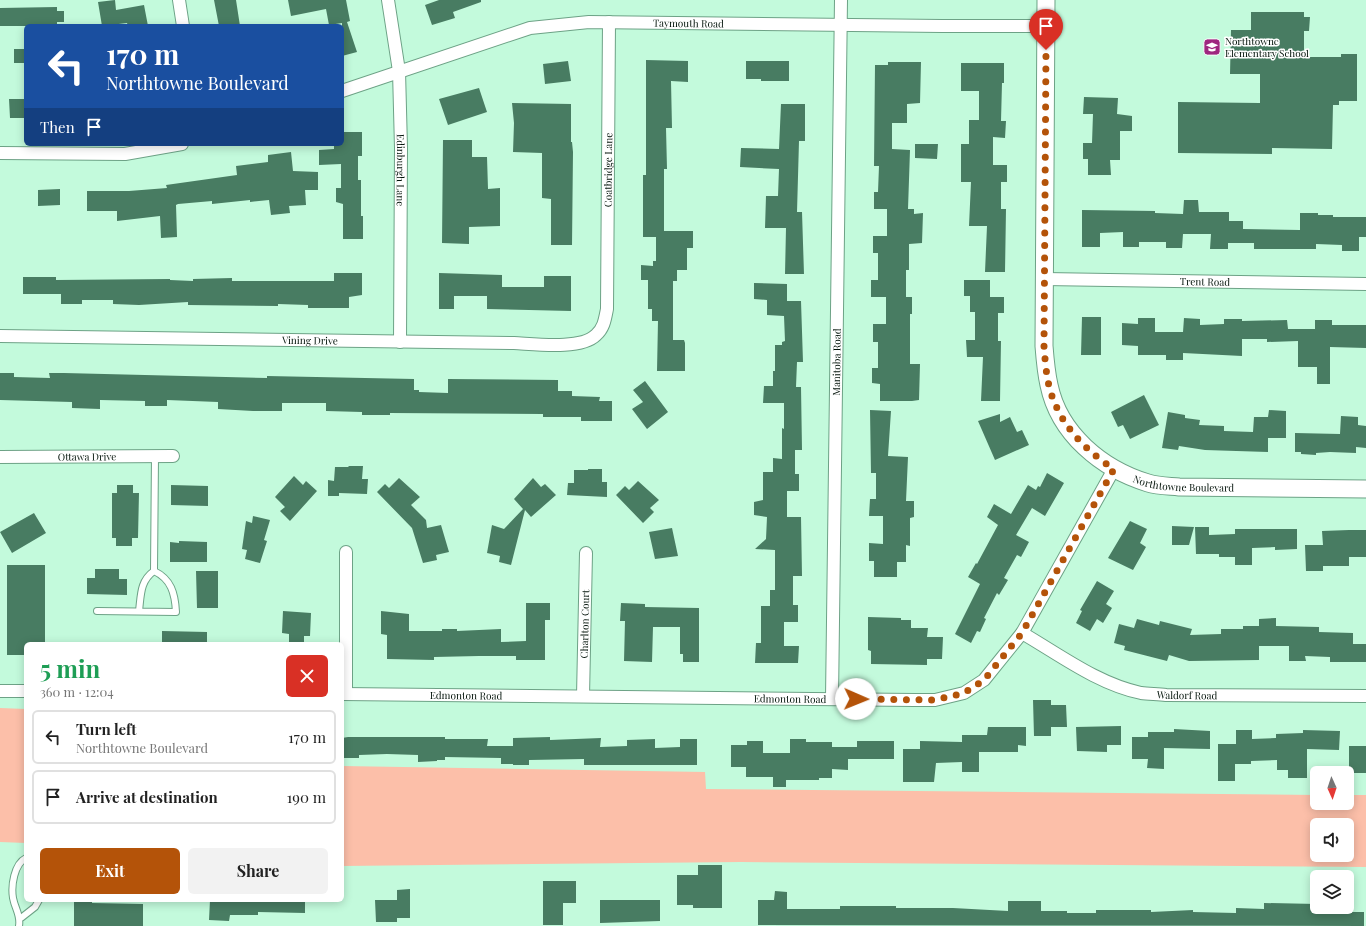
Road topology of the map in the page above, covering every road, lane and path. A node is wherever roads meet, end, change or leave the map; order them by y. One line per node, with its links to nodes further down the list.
1 (179, 0): 6 (street)
2 (388, 0): 9 (street, Edinburgh Lane)
3 (841, 0): 7 (street, Manitoba Road)
4 (1046, 0): 8 (street, Northtowne Boulevard)
5 (609, 22): 7 (street, Taymouth Road); 9 (street, Taymouth Road); 15 (street, Coatbridge Lane)
6 (183, 24)
7 (840, 25): 8 (street, Taymouth Road); 34 (street, Manitoba Road)
8 (1046, 26): 13 (street, Northtowne Boulevard)
9 (399, 71): 10 (street, Taymouth Road); 17 (street, Edinburgh Lane)
10 (344, 90)
11 (171, 146): 12 (street)
12 (0, 153)
13 (1044, 279): 14 (street, Trent Road); 21 (street, Northtowne Boulevard)
14 (1366, 284)
15 (606, 317): 17 (street, Vining Drive)
16 (0, 336): 17 (street, Vining Drive)
17 (400, 342)
18 (155, 456): 19 (street, Ottawa Drive); 20 (street, Ottawa Drive); 25 (lane)
19 (173, 456)
20 (0, 457)
21 (1114, 469): 22 (street, Northtowne Boulevard); 28 (street, Edmonton Road)
22 (1366, 489)
23 (346, 552): 31 (street)
24 (586, 553): 32 (street, Charlton Court)
25 (154, 571): 27 (lane); 27 (lane)
26 (97, 611): 27 (lane)
27 (139, 611)
28 (1022, 633): 33 (street, Waldorf Road); 34 (street, Edmonton Road)
29 (0, 691): 30 (street)
30 (24, 691)
31 (344, 694): 32 (street, Edmonton Road)
32 (583, 696): 34 (street, Edmonton Road)
33 (1366, 696)
34 (832, 699)
35 (24, 859): 37 (lane)
36 (38, 902): 37 (lane)
37 (20, 918): 38 (lane)
38 (19, 926)

